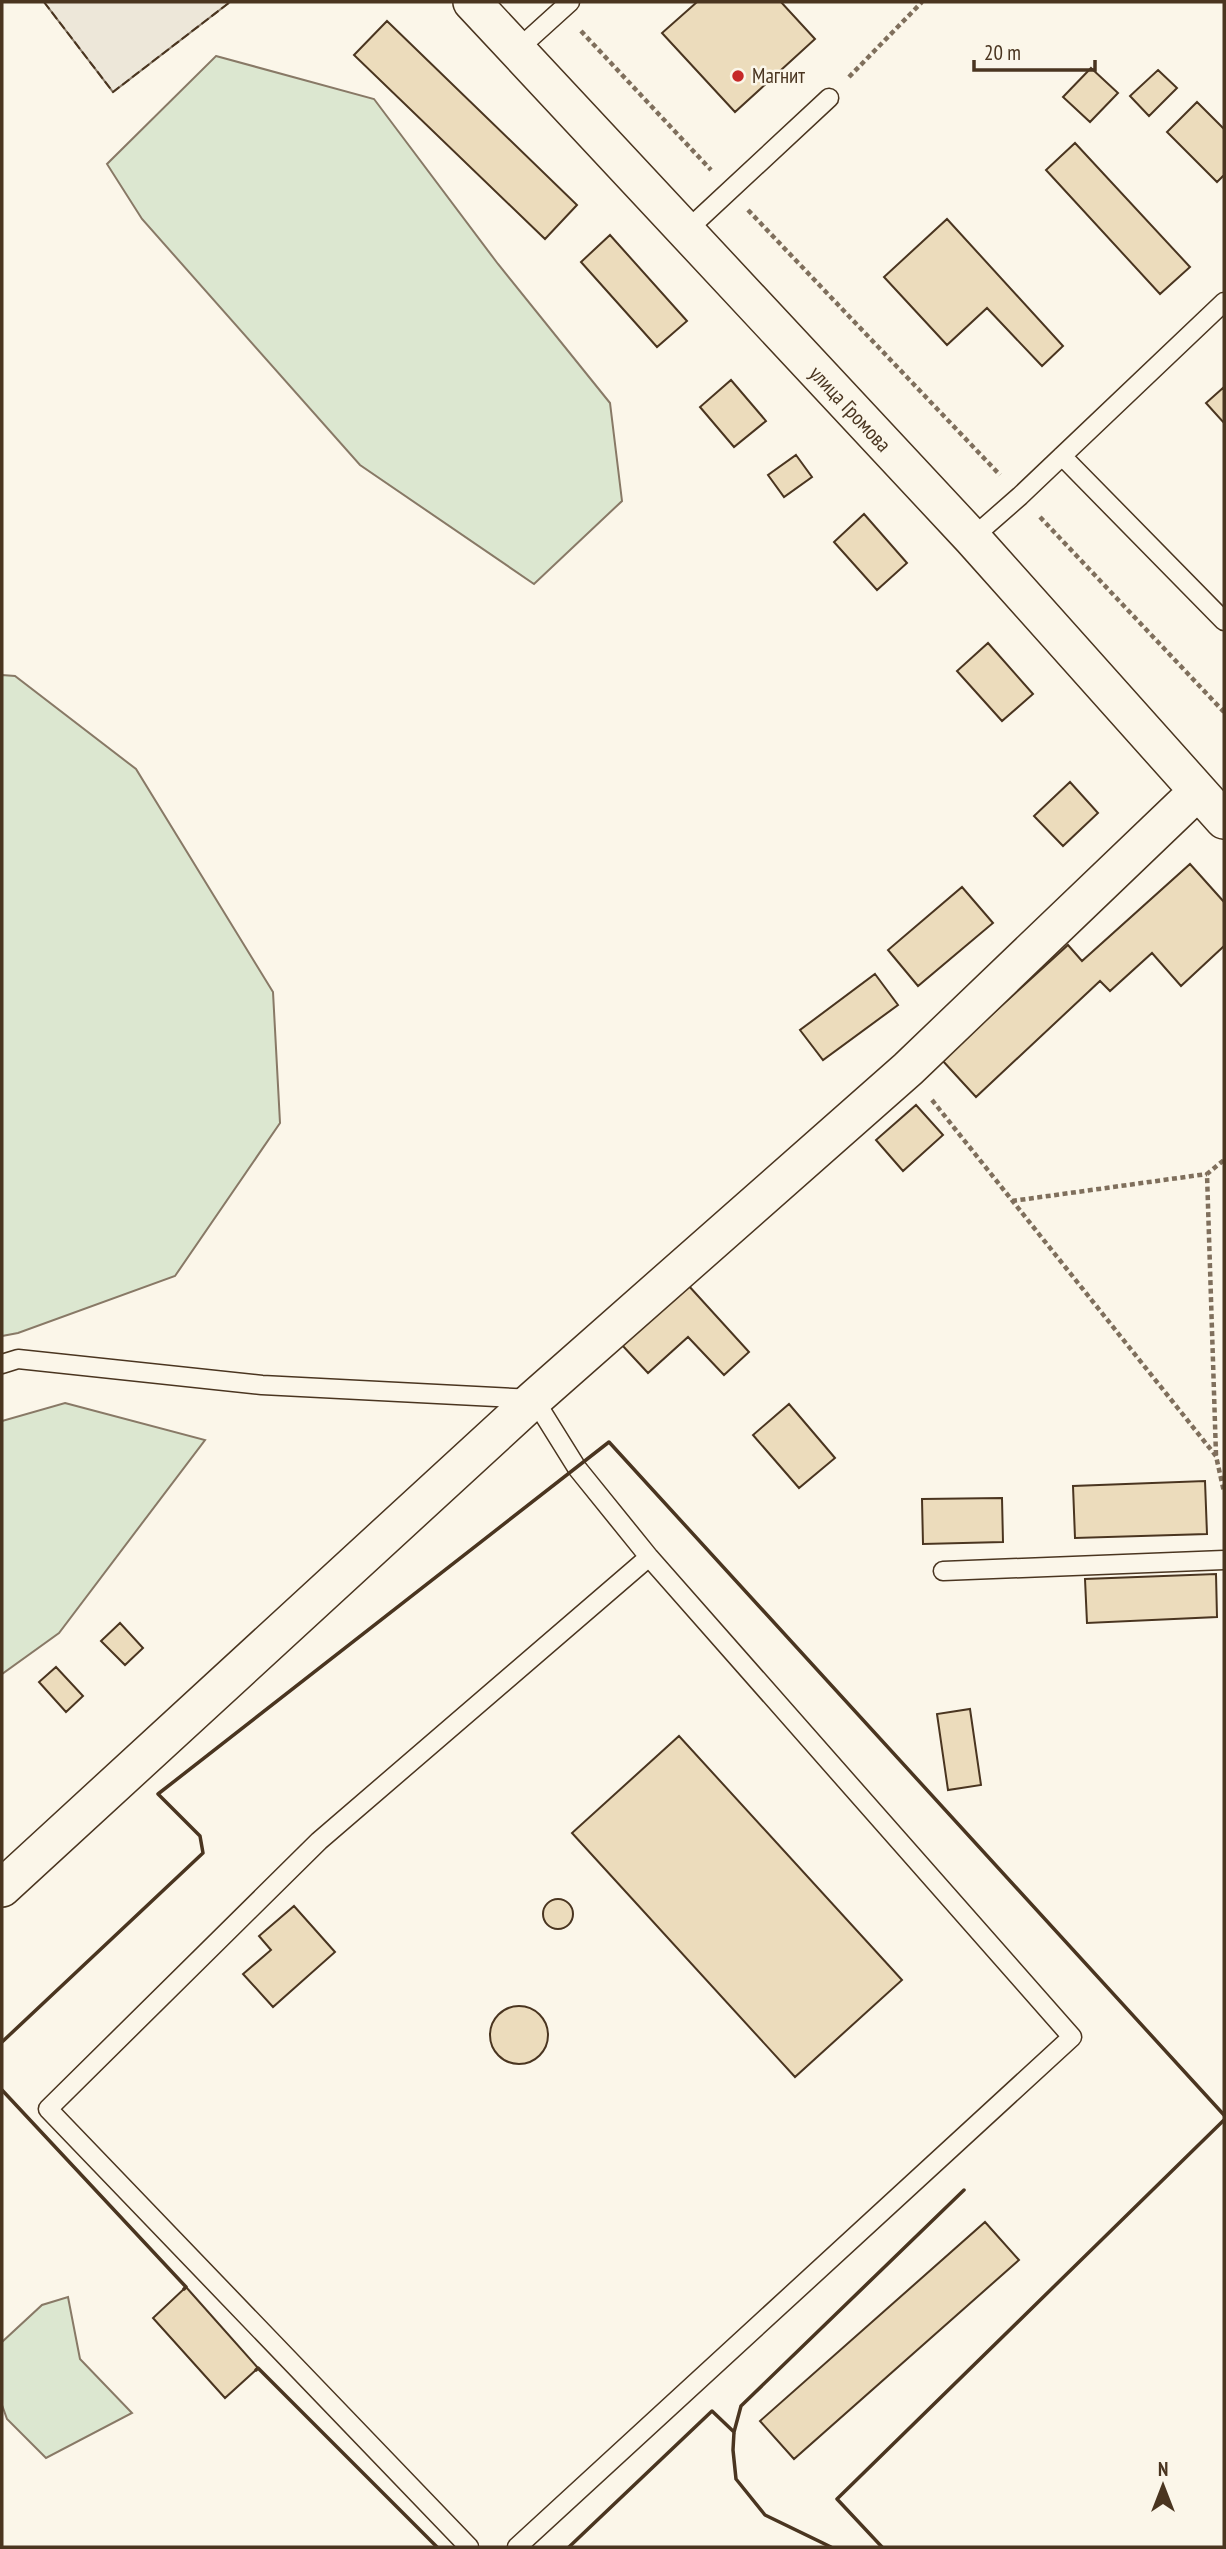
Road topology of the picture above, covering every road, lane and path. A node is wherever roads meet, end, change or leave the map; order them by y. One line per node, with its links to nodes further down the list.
1 (472, 2): 4 (street, улица Громова)
2 (922, 2): 5 (path)
3 (565, 6): 4 (lane); 6 (path)
4 (517, 50): 7 (street, улица Громова)
5 (828, 98): 6 (lane)
6 (730, 190): 7 (lane); 10 (path)
7 (685, 232): 11 (street, улица Громова)
8 (1224, 302): 9 (lane)
9 (1062, 456): 10 (lane); 12 (lane)
10 (1020, 496): 11 (lane); 13 (path)
11 (972, 538): 14 (street, улица Громова)
12 (1224, 621)
13 (1224, 712)
14 (1197, 792): 15 (street, улица Громова); 16 (street)
15 (1224, 820)
16 (908, 1069): 19 (path); 21 (street)
17 (1224, 1160): 18 (path)
18 (1207, 1174): 19 (path); 22 (path)
19 (1011, 1201): 22 (path)
20 (2, 1364): 21 (lane)
21 (534, 1399): 24 (lane); 27 (street)
22 (1216, 1456): 23 (path)
23 (1224, 1492)
24 (649, 1557): 28 (lane); 29 (lane)
25 (1224, 1560): 26 (lane)
26 (943, 1571)
27 (2, 1888)
28 (469, 2547)
29 (517, 2547)

